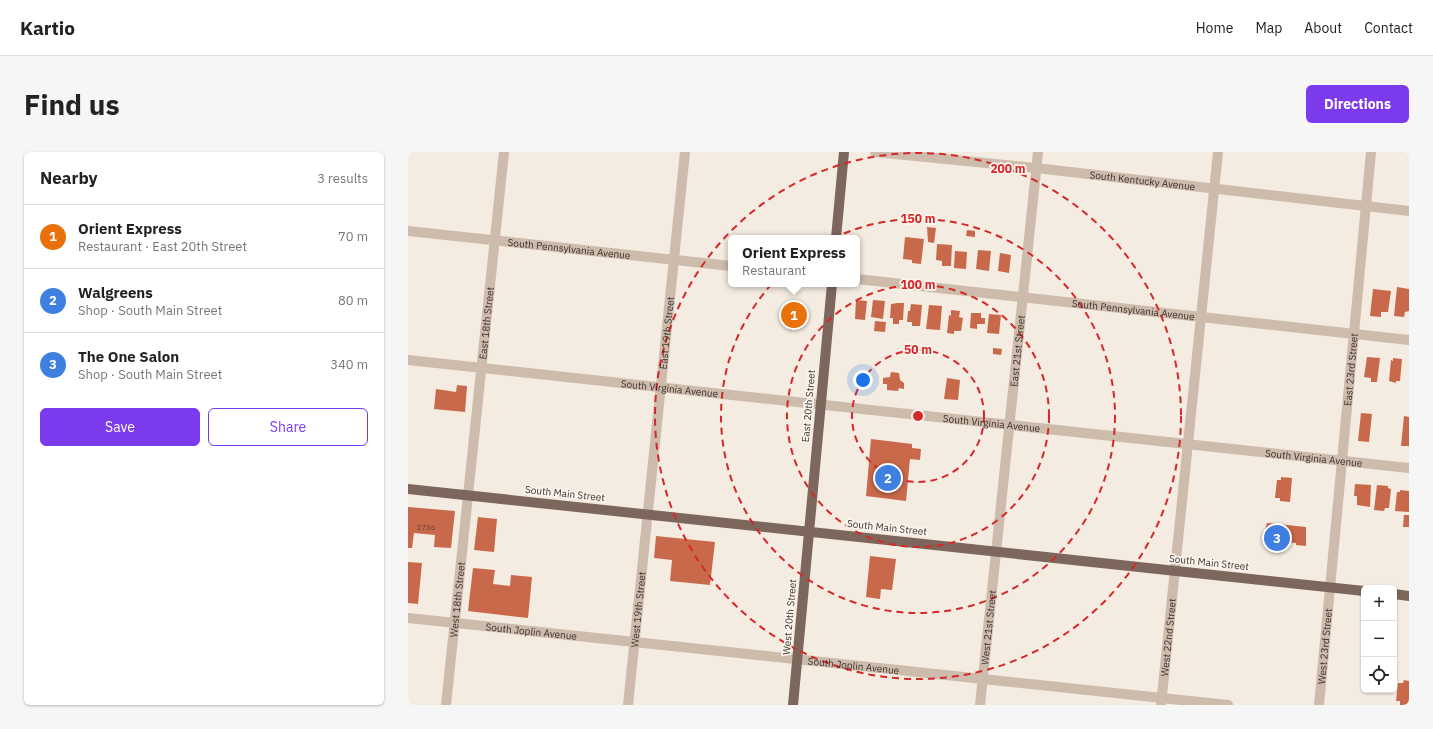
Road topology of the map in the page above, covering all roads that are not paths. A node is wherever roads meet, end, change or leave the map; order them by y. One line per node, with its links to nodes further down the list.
1 (504, 152): 14 (street, East 18th Street)
2 (685, 152): 15 (street, East 19th Street)
3 (844, 152): 13 (main road)
4 (875, 152): 8 (street, South Kentucky Avenue)
5 (1038, 152): 8 (street, East 21st Street)
6 (1218, 152): 9 (street, West 22nd Street)
7 (1370, 152): 10 (street, East 23rd Street)
8 (1036, 168): 9 (street, South Kentucky Avenue); 19 (street, East 21st Street)
9 (1214, 189): 10 (street, South Kentucky Avenue); 20 (street, West 22nd Street)
10 (1366, 206): 11 (street, South Kentucky Avenue); 21 (street, East 23rd Street)
11 (1409, 211)
12 (408, 231): 14 (street, South Pennsylvania Avenue)
13 (836, 235)
14 (494, 240): 15 (street, South Pennsylvania Avenue); 24 (street, East 18th Street)
15 (673, 260): 16 (street, South Pennsylvania Avenue); 25 (street, East 19th Street)
16 (728, 266)
17 (860, 279): 19 (street, South Pennsylvania Avenue)
18 (832, 287): 26 (main road, East 20th Street)
19 (1022, 297): 20 (street, South Pennsylvania Avenue); 27 (street, East 21st Street)
20 (1201, 316): 21 (street, South Pennsylvania Avenue); 28 (street, West 22nd Street)
21 (1354, 334): 22 (street, South Pennsylvania Avenue); 29 (street, East 23rd Street)
22 (1409, 340)
23 (408, 360): 24 (street, South Virginia Avenue)
24 (480, 368): 25 (street, South Virginia Avenue); 32 (street, East 18th Street)
25 (660, 386): 26 (street, South Virginia Avenue); 33 (street, East 19th Street)
26 (821, 404): 27 (street, South Virginia Avenue); 34 (main road, East 20th Street)
27 (1009, 424): 28 (street, South Virginia Avenue); 35 (street, East 21st Street)
28 (1187, 444): 29 (street, South Virginia Avenue); 36 (street, West 22nd Street)
29 (1342, 461): 30 (street, South Virginia Avenue); 37 (street, East 23rd Street)
30 (1409, 468)
31 (408, 489): 32 (main road, South Main Street)
32 (468, 495): 33 (main road, South Main Street); 42 (street, West 18th Street)
33 (647, 514): 34 (main road, South Main Street); 43 (street, West 19th Street)
34 (809, 531): 35 (main road, South Main Street); 44 (main road, West 20th Street)
35 (995, 551): 36 (main road, South Main Street); 45 (street, West 21st Street)
36 (1174, 570): 37 (main road, South Main Street); 46 (street, West 22nd Street)
37 (1330, 587): 38 (main road, South Main Street); 52 (street, West 23rd Street)
38 (1361, 591)
39 (1397, 594): 40 (main road)
40 (1409, 596)
41 (408, 618): 42 (street, South Joplin Avenue)
42 (455, 622): 43 (street, South Joplin Avenue); 47 (street, West 18th Street)
43 (634, 641): 44 (street, South Joplin Avenue); 48 (street, West 19th Street)
44 (798, 658): 45 (street, South Joplin Avenue); 49 (main road, West 20th Street)
45 (982, 678): 46 (street, South Joplin Avenue); 50 (street, West 21st Street)
46 (1162, 701): 51 (street, South Joplin Avenue)
47 (446, 705)
48 (628, 705)
49 (793, 705)
50 (980, 705)
51 (1228, 705)
52 (1319, 705)

